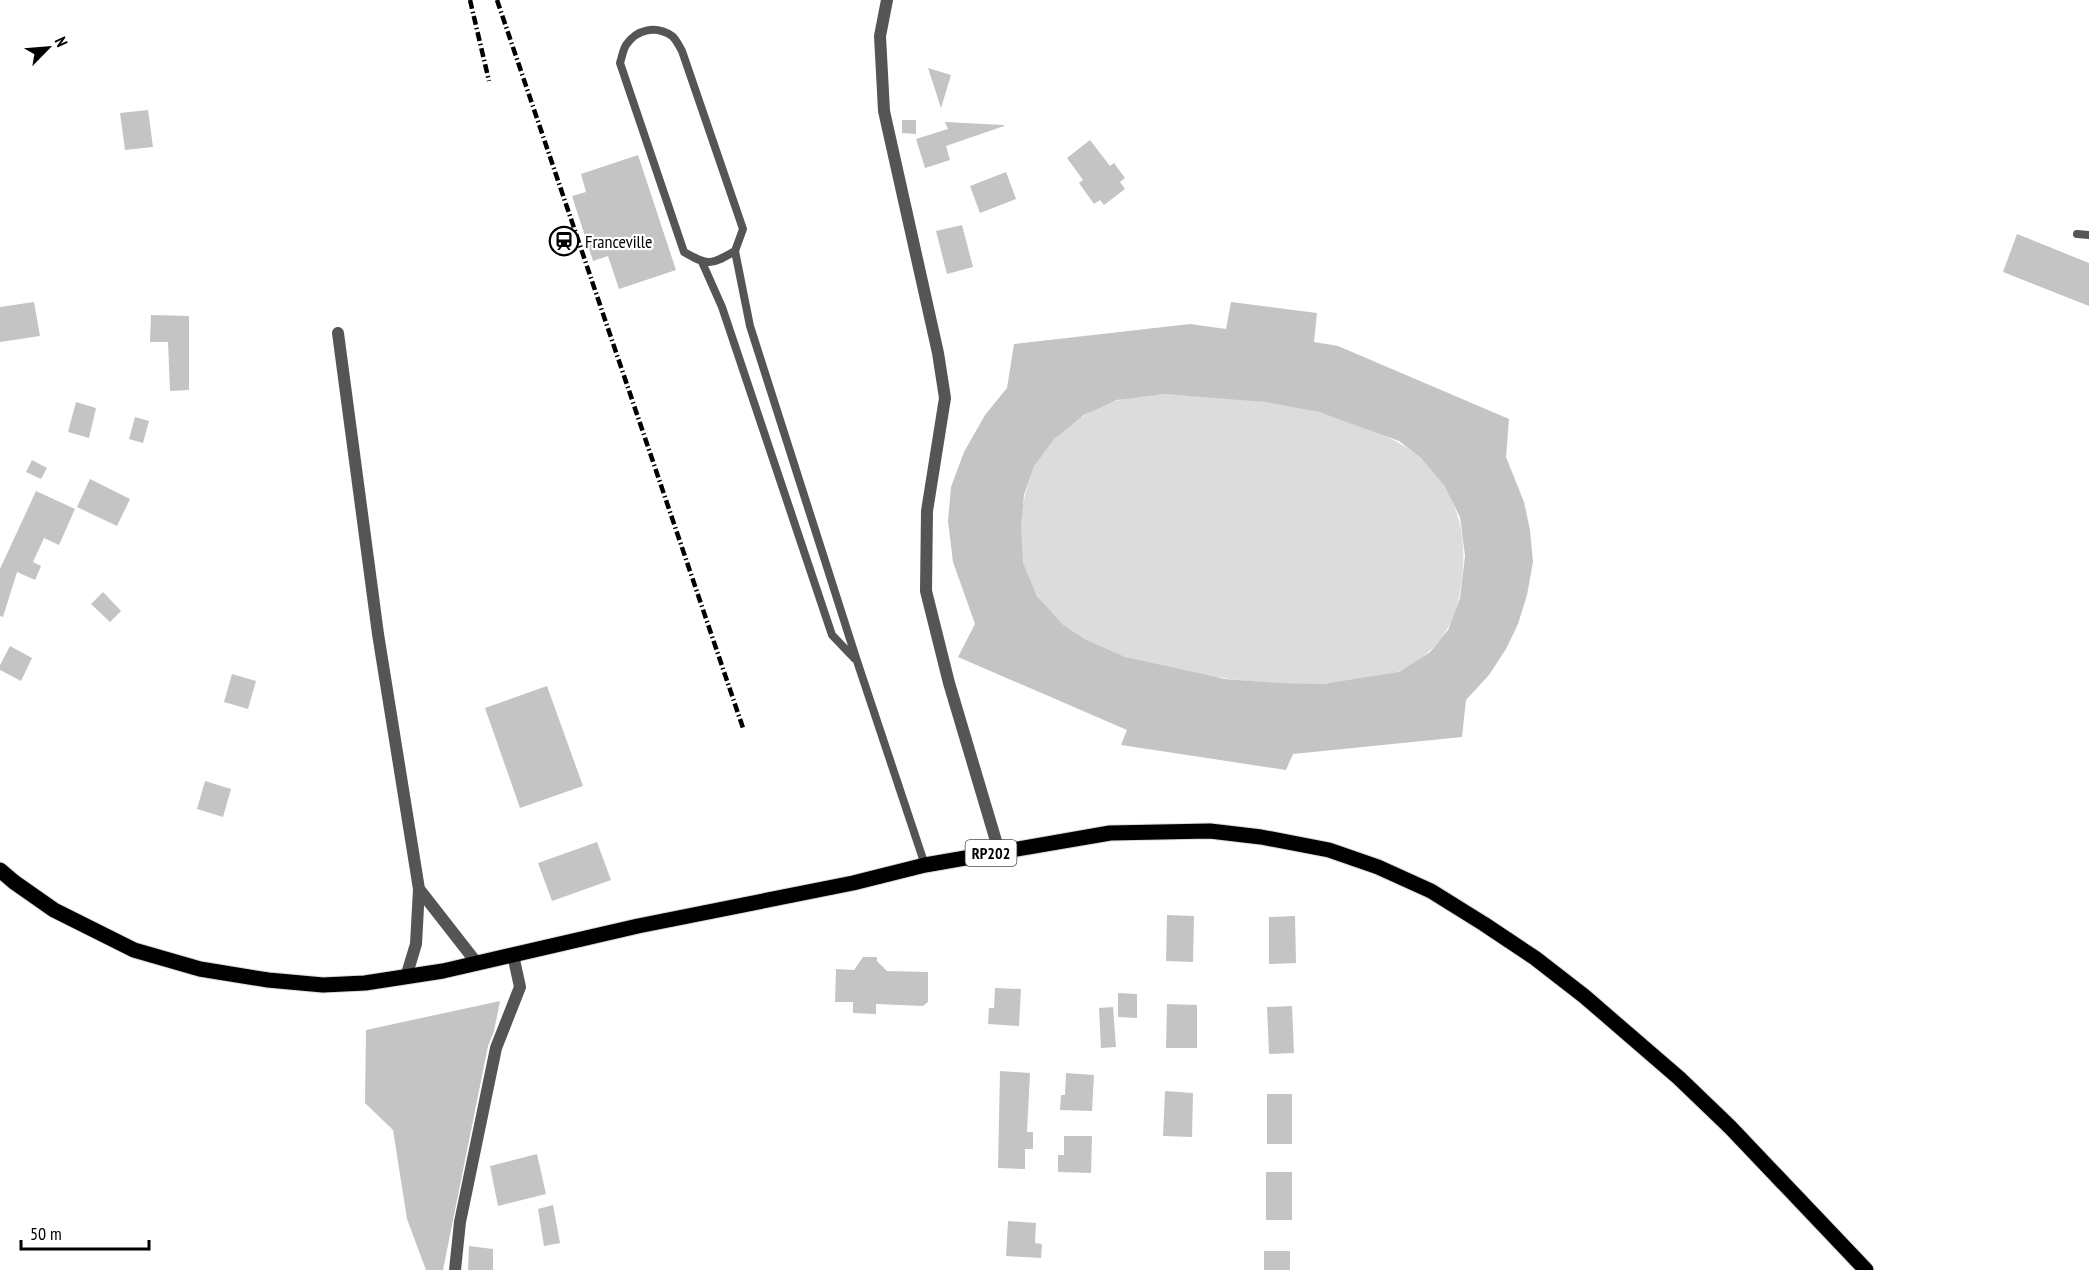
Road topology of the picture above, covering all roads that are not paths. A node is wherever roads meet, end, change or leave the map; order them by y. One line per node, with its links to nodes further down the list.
1 (888, 0): 8 (street)
2 (2077, 234): 3 (lane)
3 (2089, 235)
4 (735, 251): 5 (lane); 5 (lane); 7 (lane)
5 (702, 262): 7 (lane)
6 (338, 333): 11 (street)
7 (857, 661): 9 (lane)
8 (999, 851): 9 (main road, RP202); 16 (main road, RP202)
9 (925, 865): 12 (main road, RP202)
10 (0, 870): 14 (main road, RP202)
11 (419, 889): 13 (street); 14 (street)
12 (513, 955): 13 (main road, RP202); 15 (street)
13 (476, 962): 14 (main road, RP202)
14 (406, 977)
15 (455, 1270)
16 (1866, 1270)

